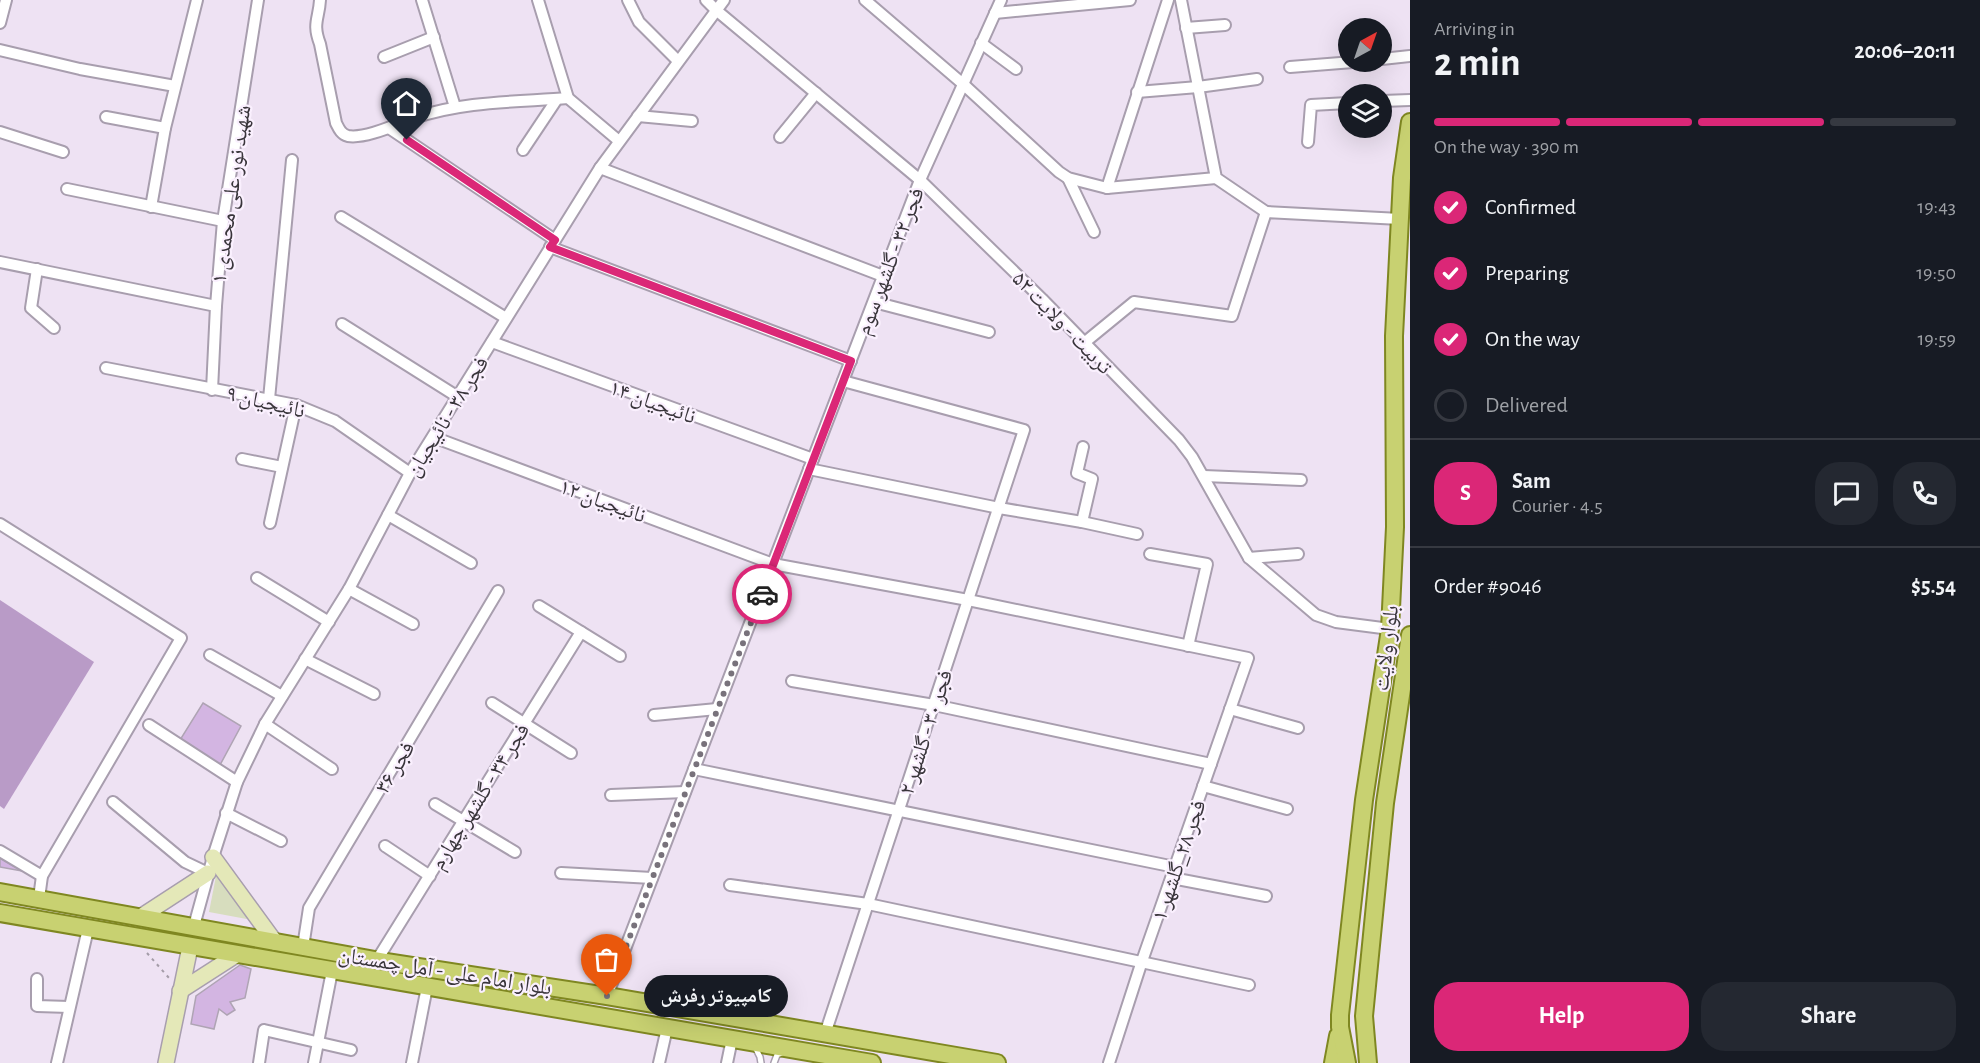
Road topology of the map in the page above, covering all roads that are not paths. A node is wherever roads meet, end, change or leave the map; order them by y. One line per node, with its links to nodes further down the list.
1 (6, 0): 17 (street)
2 (197, 0): 32 (street)
3 (258, 0): 64 (street, شهید نور علی محمدی ۱)
4 (320, 0): 46 (street)
5 (422, 0): 20 (street)
6 (537, 0): 36 (street)
7 (628, 0): 26 (street)
8 (706, 0): 15 (street, تربیت - ولایت ۵۲)
9 (724, 0): 15 (street, فجر ۳۸ - نائیجیان)
10 (865, 0): 31 (street)
11 (1000, 0): 16 (street, فجر ۳۲ - گلشهر سوم)
12 (1130, 0): 16 (street)
13 (1168, 0): 34 (street)
14 (1181, 0): 19 (street)
15 (716, 10): 26 (street, فجر ۳۸ - نائیجیان); 35 (street, تربیت - ولایت ۵۲)
16 (995, 13): 21 (street, فجر ۳۲ - گلشهر سوم)
17 (0, 22)
18 (1225, 25): 19 (street)
19 (1186, 28): 33 (street)
20 (434, 37): 24 (street); 40 (street)
21 (981, 43): 29 (street); 31 (street, فجر ۳۲ - گلشهر سوم)
22 (0, 50): 32 (street)
23 (1410, 56): 25 (street)
24 (384, 57)
25 (1392, 58)
26 (678, 61): 41 (street, فجر ۳۸ - نائیجیان)
27 (1338, 63): 28 (street)
28 (1290, 67)
29 (1016, 69)
30 (1257, 79): 33 (street)
31 (963, 84): 55 (street); 57 (street, فجر ۳۲ - گلشهر سوم)
32 (175, 86): 45 (street)
33 (1198, 87): 34 (street); 56 (street)
34 (1137, 92): 58 (street)
35 (816, 93): 48 (street); 57 (street, تربیت - ولایت ۵۲)
36 (563, 99): 40 (street); 49 (street); 51 (street)
37 (1410, 100): 38 (street)
38 (1392, 101)
39 (1338, 104): 50 (street)
40 (455, 107): 46 (street)
41 (638, 116): 43 (street); 49 (street, فجر ۳۸ - نائیجیان)
42 (106, 117): 45 (street)
43 (692, 121)
44 (1410, 122): 63 (main road, بلوار ولایت)
45 (165, 128): 60 (street)
46 (389, 128): 66 (street)
47 (0, 132): 52 (street)
48 (780, 137)
49 (619, 141): 54 (street, فجر ۳۸ - نائیجیان)
50 (1308, 142)
51 (523, 150)
52 (63, 152)
53 (292, 160): 83 (street)
54 (600, 168): 66 (street, فجر ۳۸ - نائیجیان); 69 (street)
55 (1068, 178): 58 (street); 65 (street)
56 (1216, 178): 58 (street); 61 (street)
57 (920, 180): 69 (street, فجر ۳۲ - گلشهر سوم); 77 (street, تربیت - ولایت ۵۲)
58 (1107, 188)
59 (67, 189): 60 (street)
60 (151, 207): 64 (street)
61 (1266, 212): 63 (street); 77 (street)
62 (342, 217): 72 (street)
63 (1400, 219): 111 (main road, بلوار ولایت)
64 (224, 220): 71 (street, شهید نور علی محمدی ۱)
65 (1094, 232)
66 (553, 244): 72 (street, فجر ۳۸ - نائیجیان); 78 (street)
67 (0, 262): 68 (street)
68 (37, 269): 71 (street); 74 (street)
69 (884, 276): 70 (street, فجر ۳۲ - گلشهر سوم)
70 (873, 302): 75 (street); 78 (street, فجر ۳۲ - گلشهر سوم)
71 (216, 306): 81 (street, شهید نور علی محمدی ۱)
72 (506, 318): 76 (street, فجر ۳۸ - نائیجیان)
73 (342, 324): 82 (street)
74 (54, 327)
75 (989, 332)
76 (492, 342): 82 (street, فجر ۳۸ - نائیجیان); 88 (street, نائیجیان ۱۴)
77 (1084, 343): 91 (street, تربیت - ولایت ۵۲)
78 (851, 361): 80 (street, فجر ۳۲ - گلشهر سوم)
79 (106, 368): 81 (street, نائیجیان ۹)
80 (843, 381): 88 (street, فجر ۳۲ - گلشهر سوم); 93 (street, فجر ۳۰ - گلشهر ۲)
81 (212, 390): 83 (street, نائیجیان ۹)
82 (458, 397): 85 (street, فجر ۳۸ - نائیجیان)
83 (269, 399): 84 (street, نائیجیان ۹)
84 (296, 405): 89 (street); 90 (street, نائیجیان ۹)
85 (433, 437): 90 (street, فجر ۳۸ - نائیجیان); 103 (street, نائیجیان ۱۲)
86 (1083, 447): 95 (street)
87 (242, 459): 89 (street)
88 (811, 464): 93 (street, نائیجیان ۱۴); 103 (street, فجر ۳۲ - گلشهر سوم)
89 (282, 467): 96 (street)
90 (410, 473): 94 (street, فجر ۳۸ - نائیجیان)
91 (1204, 476): 92 (street); 101 (street, تربیت - ولایت ۵۲)
92 (1301, 480)
93 (999, 508): 95 (street, نائیجیان ۱۴); 107 (street, فجر ۳۰ - گلشهر ۲)
94 (388, 516): 102 (street); 105 (street, فجر ۳۸ - نائیجیان)
95 (1082, 522): 98 (street, نائیجیان ۱۴)
96 (270, 523)
97 (0, 524): 153 (street)
98 (1137, 534)
99 (1149, 554): 114 (street)
100 (1298, 554): 101 (street)
101 (1249, 558): 111 (street, تربیت - ولایت ۵۲)
102 (471, 563)
103 (773, 564): 107 (street, نائیجیان ۱۲); 124 (street, فجر ۳۲ - گلشهر سوم)
104 (257, 578): 109 (street)
105 (349, 589): 109 (street, فجر ۳۸ - نائیجیان); 110 (street)
106 (498, 591): 167 (street, فجر ۳۶)
107 (969, 600): 114 (street, نائیجیان ۱۲); 123 (street, فجر ۳۰ - گلشهر ۲)
108 (539, 606): 112 (street)
109 (329, 622): 118 (street, فجر ۳۸ - نائیجیان)
110 (413, 624)
111 (1390, 629): 186 (main road, بلوار ولایت)
112 (582, 632): 116 (street); 129 (street, فجر ۳۴ - گلشهر چهارم)
113 (1410, 635): 185 (main road, بلوار ولایت)
114 (1188, 646): 117 (street, نائیجیان ۱۲)
115 (210, 655): 121 (street)
116 (620, 656)
117 (1248, 658): 125 (street, فجر ۲۸_گلشهر ۱)
118 (305, 659): 120 (street); 121 (street, فجر ۳۸ - نائیجیان)
119 (792, 681): 123 (street)
120 (374, 694)
121 (282, 696): 127 (street, فجر ۳۸ - نائیجیان)
122 (492, 704): 129 (street)
123 (934, 705): 132 (street); 142 (street, فجر ۳۰ - گلشهر ۲)
124 (717, 708): 126 (street); 134 (street, فجر ۳۲ - گلشهر سوم)
125 (1230, 709): 130 (street); 132 (street, فجر ۲۸_گلشهر ۱)
126 (654, 715)
127 (265, 724): 133 (street); 135 (street, فجر ۳۸ - نائیجیان)
128 (148, 725): 135 (street)
129 (524, 725): 131 (street); 144 (street, فجر ۳۴ - گلشهر چهارم)
130 (1298, 728)
131 (571, 753)
132 (1211, 764): 136 (street, فجر ۲۸_گلشهر ۱)
133 (332, 769)
134 (694, 769): 137 (street, فجر ۳۲ - گلشهر سوم); 142 (street)
135 (237, 782): 143 (street, فجر ۳۸ - نائیجیان)
136 (1203, 786): 141 (street); 150 (street, فجر ۲۸_گلشهر ۱)
137 (685, 792): 138 (street); 155 (street, فجر ۳۲ - گلشهر سوم)
138 (611, 795)
139 (113, 802): 151 (street)
140 (435, 804): 144 (street)
141 (1287, 808)
142 (899, 810): 150 (street); 160 (street, فجر ۳۰ - گلشهر ۲)
143 (226, 813): 145 (street); 149 (street, فجر ۳۸ - نائیجیان)
144 (464, 822): 148 (street); 154 (street, فجر ۳۴ - گلشهر چهارم)
145 (281, 841)
146 (385, 846): 154 (street)
147 (0, 851): 153 (street)
148 (515, 852)
149 (213, 857): 151 (street, فجر ۳۸ - نائیجیان); 165 (main road)
150 (1173, 872): 158 (street); 170 (street, فجر ۲۸_گلشهر ۱)
151 (208, 873): 162 (main road); 163 (street, فجر ۳۸ - نائیجیان)
152 (561, 873): 155 (street)
153 (42, 876): 159 (street)
154 (430, 876): 169 (street, فجر ۳۴ - گلشهر چهارم)
155 (652, 878): 176 (street, فجر ۳۲ - گلشهر سوم)
156 (730, 885): 160 (street)
157 (0, 891): 159 (main road, بلوار امام علی - آمل چمستان)
158 (1266, 896)
159 (39, 898): 162 (main road, بلوار امام علی - آمل چمستان)
160 (868, 904): 170 (street); 179 (street, فجر ۳۰ - گلشهر ۲)
161 (0, 914): 164 (main road)
162 (142, 916): 163 (main road, بلوار امام علی - آمل چمستان)
163 (194, 926): 165 (main road, بلوار امام علی - آمل چمستان); 166 (main road)
164 (87, 929): 166 (main road); 177 (street)
165 (275, 942): 167 (main road, بلوار امام علی - آمل چمستان)
166 (190, 947): 168 (main road); 175 (main road)
167 (303, 947): 169 (main road, بلوار امام علی - آمل چمستان)
168 (236, 955): 171 (main road); 175 (main road)
169 (377, 960): 176 (main road, بلوار امام علی - آمل چمستان)
170 (1142, 961): 173 (street); 198 (street, فجر ۲۸_گلشهر ۱)
171 (332, 971): 174 (main road); 181 (street)
172 (37, 979): 177 (street)
173 (1249, 985)
174 (427, 987): 178 (main road); 191 (street)
175 (180, 991): 188 (main road)
176 (607, 996): 179 (main road, بلوار امام علی - آمل چمستان)
177 (69, 1007): 187 (street)
178 (667, 1028): 180 (main road); 192 (street)
179 (825, 1034): 197 (main road, بلوار امام علی - آمل چمستان)
180 (732, 1039): 182 (main road); 193 (street)
181 (318, 1042): 184 (street); 189 (street); 190 (street)
182 (753, 1043): 183 (main road); 194 (lane)
183 (787, 1049): 195 (lane); 196 (main road)
184 (351, 1050)
185 (1366, 1051): 186 (main road); 199 (main road)
186 (1342, 1060)
187 (57, 1063)
188 (166, 1063)
189 (259, 1063)
190 (314, 1063)
191 (412, 1063)
192 (659, 1063)
193 (727, 1063)
194 (761, 1063)
195 (774, 1063)
196 (872, 1063)
197 (997, 1063)
198 (1109, 1063)
199 (1382, 1063)

